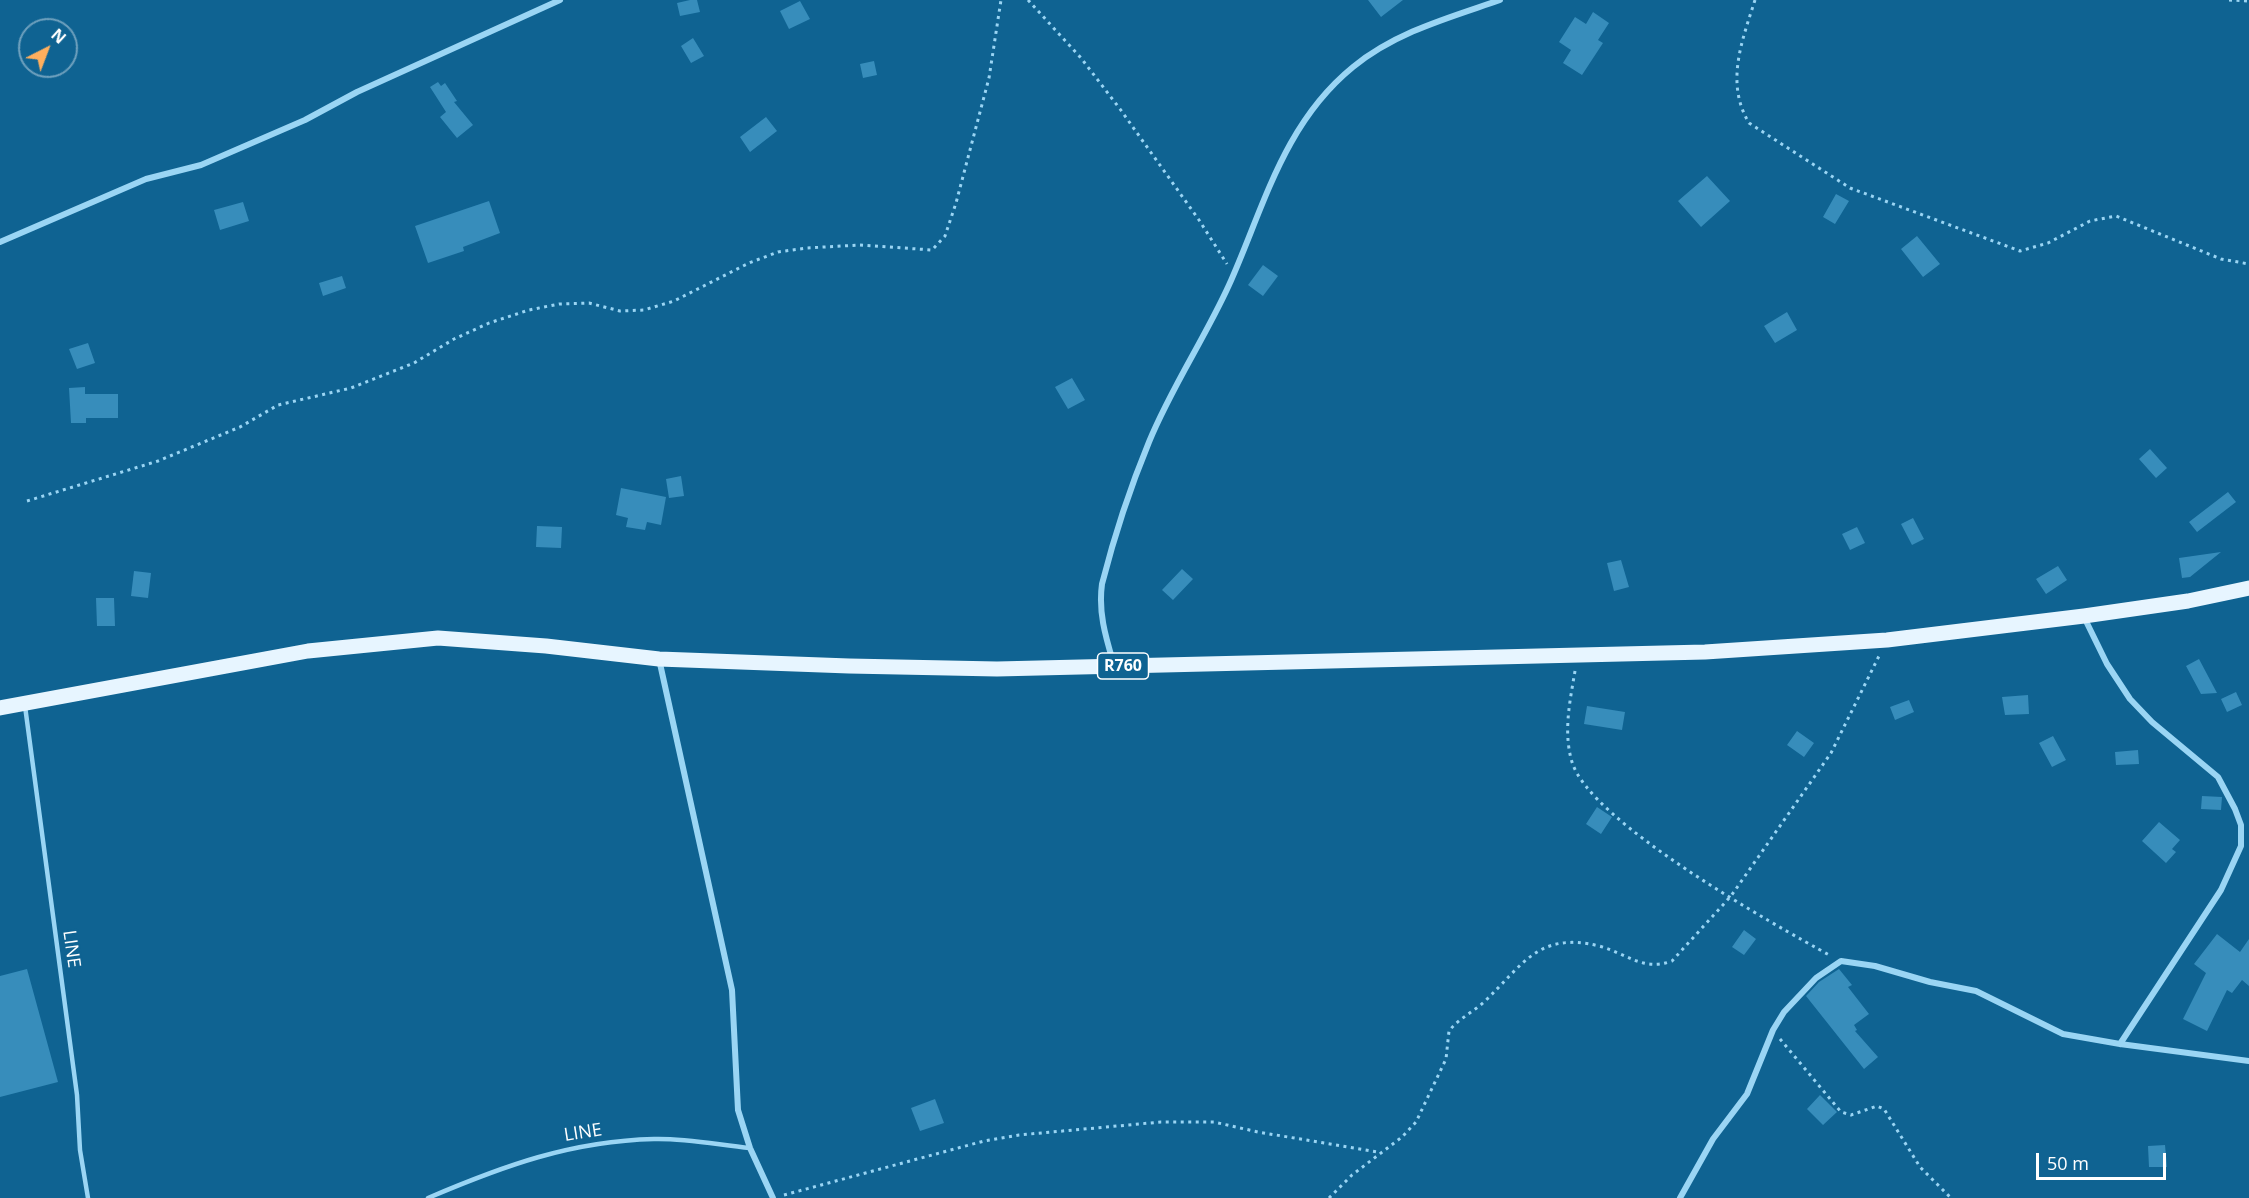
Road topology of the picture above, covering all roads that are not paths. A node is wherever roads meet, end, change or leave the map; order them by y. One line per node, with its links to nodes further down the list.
1 (560, 0): 3 (street)
2 (1500, 0): 7 (street)
3 (0, 242)
4 (2249, 588): 5 (main road, R760)
5 (2084, 616): 7 (main road, R760); 10 (street)
6 (658, 658): 7 (main road, R760); 8 (main road, R760); 12 (street)
7 (1114, 666)
8 (25, 703): 9 (main road, R760); 13 (lane, LINE)
9 (0, 708)
10 (2120, 1044): 11 (street); 16 (street)
11 (2249, 1061)
12 (750, 1148): 14 (lane, LINE); 15 (street)
13 (88, 1198)
14 (428, 1198)
15 (773, 1198)
16 (1680, 1198)

